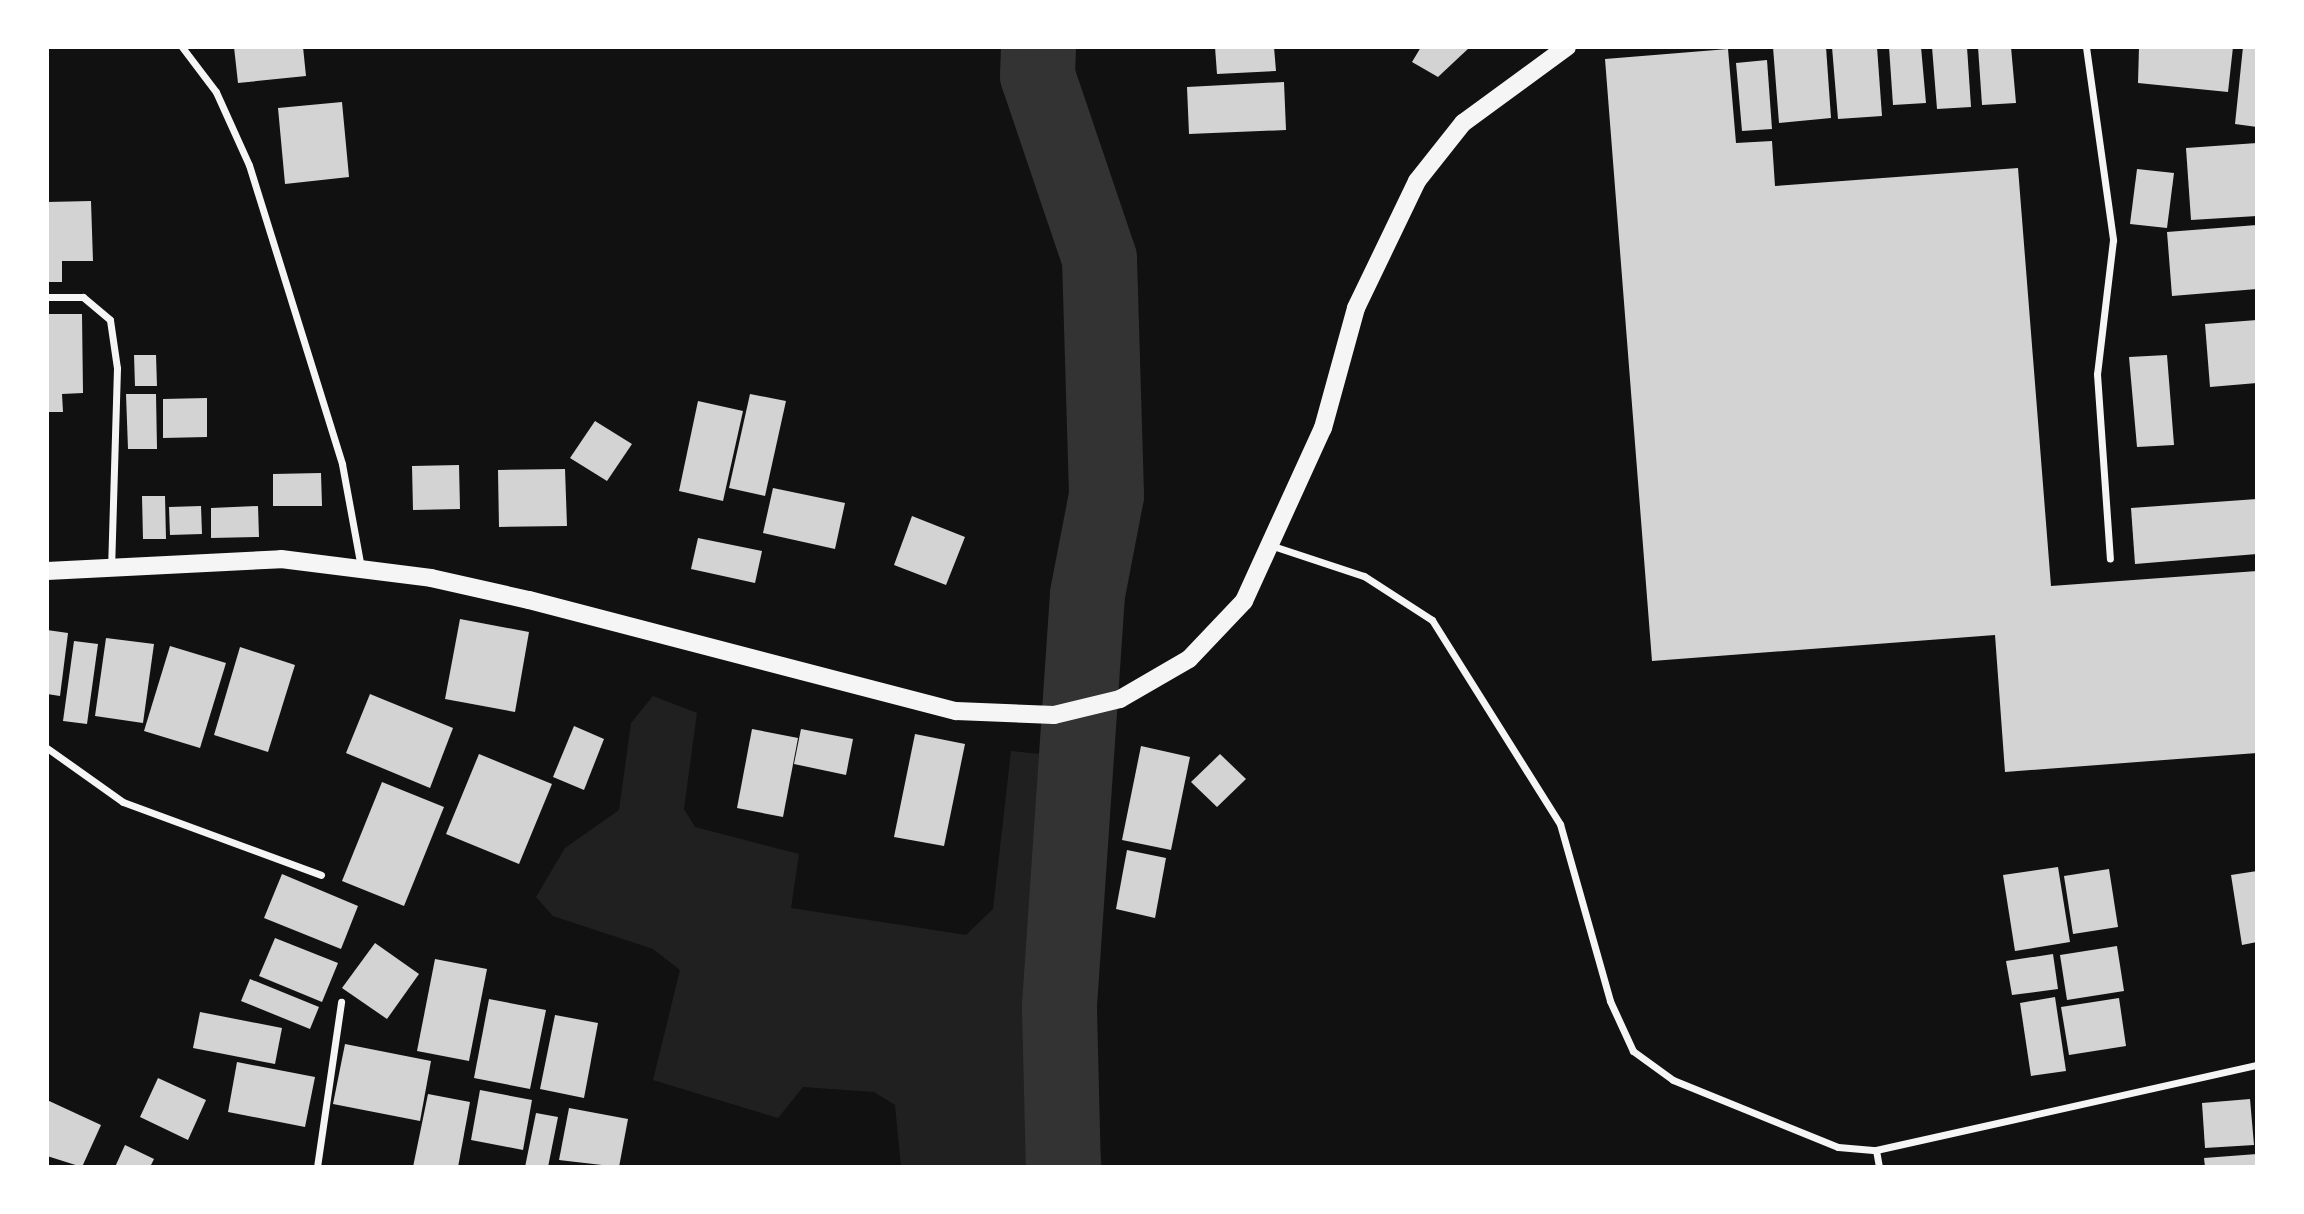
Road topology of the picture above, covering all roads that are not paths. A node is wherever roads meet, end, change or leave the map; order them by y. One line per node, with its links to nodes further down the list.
1 (182, 47): 8 (street)
2 (1567, 47): 5 (main road)
3 (2085, 47): 6 (street)
4 (47, 297): 7 (street)
5 (1270, 545): 8 (main road); 14 (street)
6 (2110, 559)
7 (111, 567): 8 (main road); 9 (main road)
8 (362, 570)
9 (47, 571)
10 (47, 748): 11 (street)
11 (321, 875)
12 (341, 1002): 15 (street)
13 (2257, 1065): 14 (street)
14 (1876, 1150): 16 (street)
15 (317, 1167)
16 (1879, 1167)

